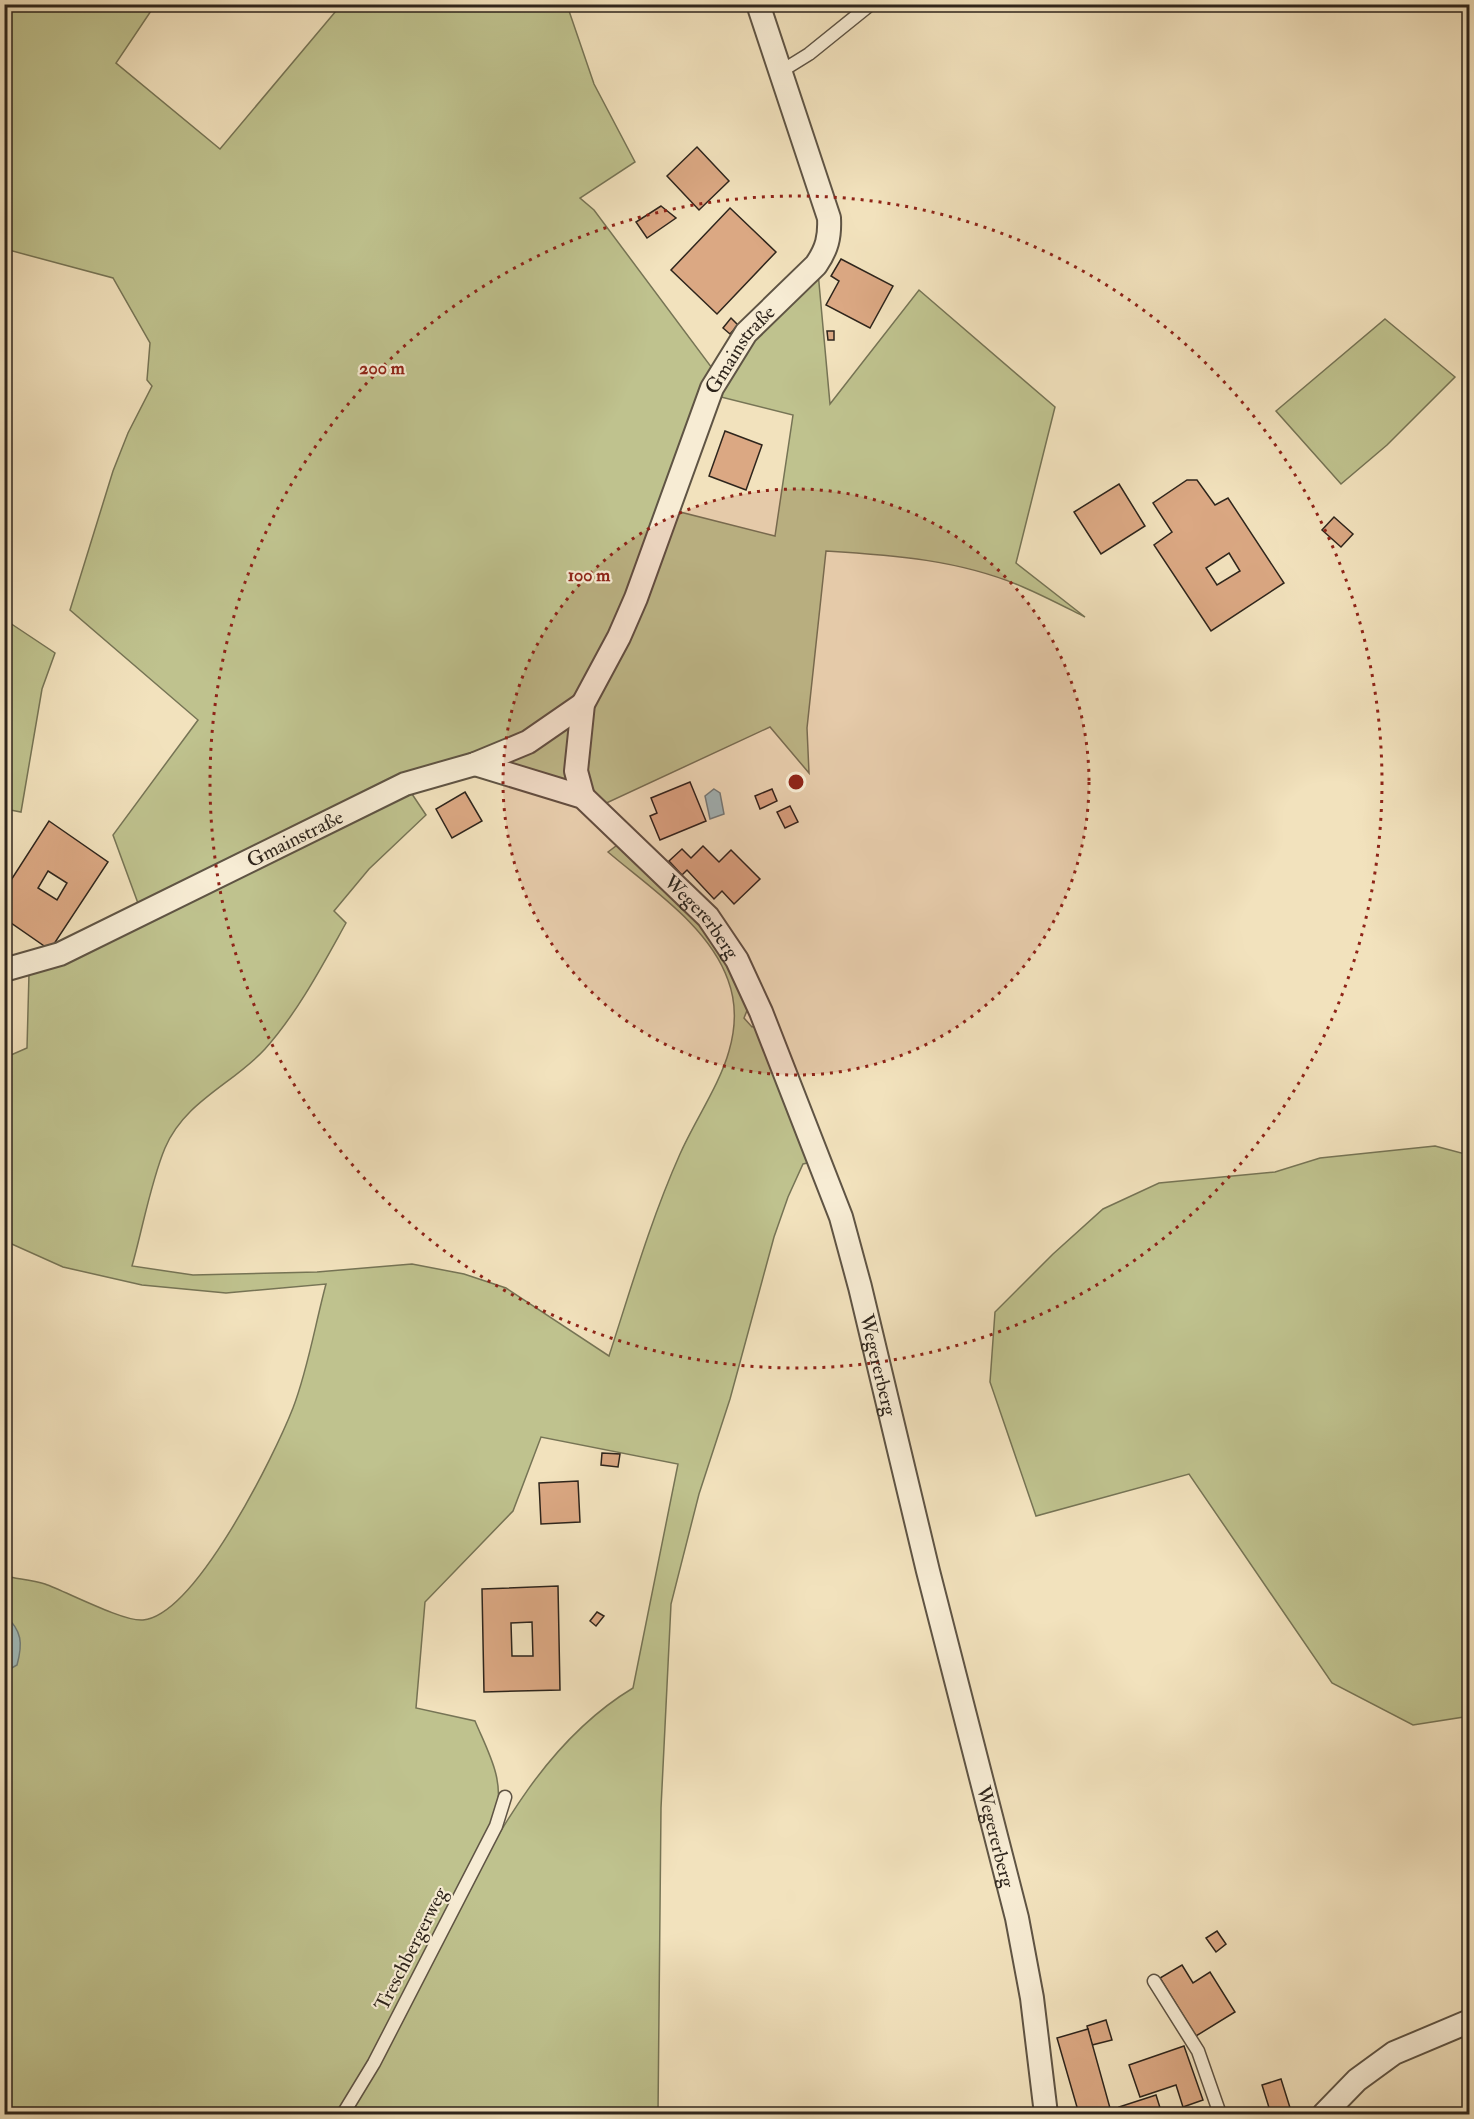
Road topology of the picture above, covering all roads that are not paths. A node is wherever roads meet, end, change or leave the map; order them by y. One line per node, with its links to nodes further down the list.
1 (758, 4): 3 (street, Gmainstraße)
2 (871, 4): 3 (lane)
3 (780, 72): 4 (street, Gmainstraße)
4 (583, 704): 5 (street, Gmainstraße); 6 (street, Gmainstraße)
5 (475, 764): 6 (street, Wegererberg); 7 (street, Gmainstraße)
6 (583, 797): 13 (street, Wegererberg)
7 (4, 970)
8 (505, 1797): 12 (lane, Treschbergerweg)
9 (1154, 1981): 14 (lane)
10 (1470, 2021): 11 (street)
11 (1328, 2114)
12 (343, 2115)
13 (1046, 2115)
14 (1220, 2115)

